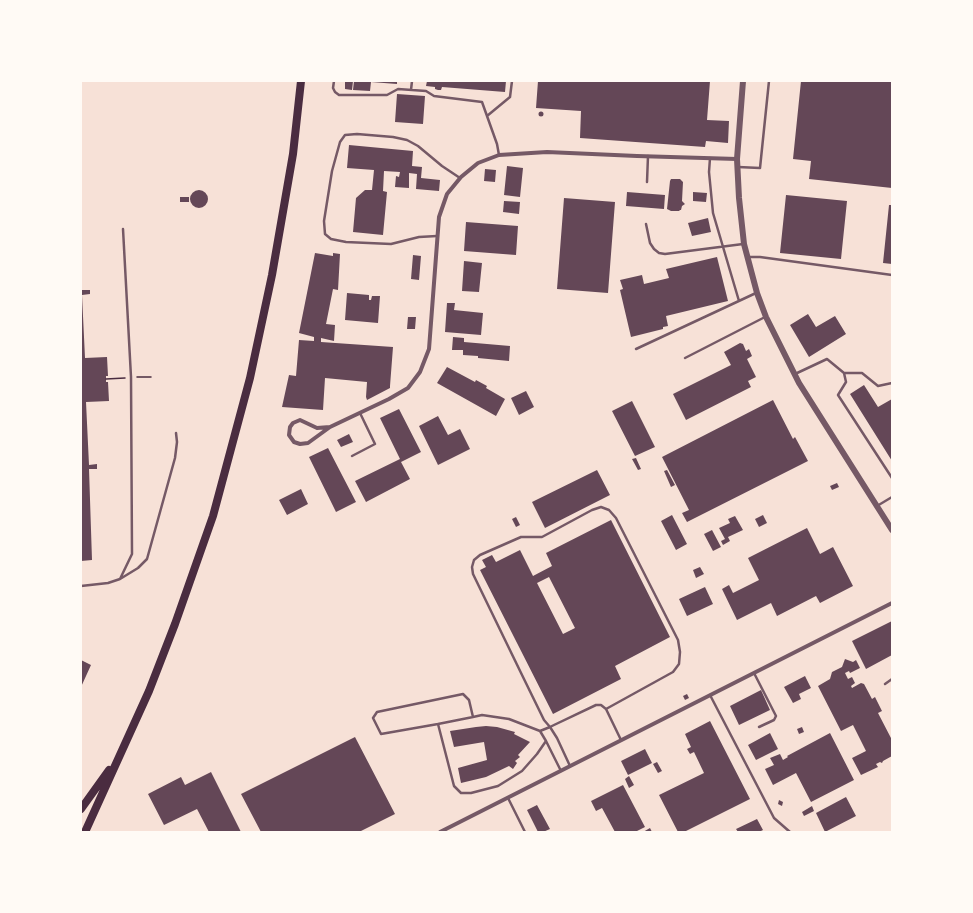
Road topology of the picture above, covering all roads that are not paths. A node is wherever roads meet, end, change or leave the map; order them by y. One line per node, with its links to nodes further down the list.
1 (301, 81): 54 (highway)
2 (334, 81): 7 (lane)
3 (412, 81): 7 (lane)
4 (512, 81): 8 (lane)
5 (743, 81): 12 (street)
6 (769, 81): 13 (lane)
7 (412, 90): 8 (lane)
8 (487, 116): 9 (lane)
9 (499, 155): 10 (street); 14 (street)
10 (648, 156): 11 (street); 15 (lane)
11 (710, 158): 12 (street); 20 (lane)
12 (737, 159): 13 (street)
13 (737, 167): 19 (street)
14 (460, 178): 18 (street); 18 (lane)
15 (647, 182)
16 (646, 224): 20 (lane)
17 (123, 229): 39 (lane)
18 (437, 236): 31 (street)
19 (744, 244): 20 (lane); 21 (street)
20 (724, 247): 24 (lane)
21 (747, 257): 22 (lane); 23 (street)
22 (892, 275)
23 (757, 293): 24 (lane); 25 (street)
24 (739, 301): 26 (lane)
25 (766, 317): 27 (lane); 28 (street)
26 (636, 349)
27 (685, 358)
28 (795, 374): 29 (lane); 37 (street)
29 (844, 374): 30 (lane); 35 (lane)
30 (892, 383)
31 (360, 412): 32 (street); 34 (lane)
32 (330, 427): 32 (street)
33 (176, 433): 39 (lane)
34 (352, 456)
35 (892, 478)
36 (892, 496): 37 (lane)
37 (877, 506): 38 (street)
38 (892, 530)
39 (120, 579): 40 (lane)
40 (81, 586)
41 (892, 603): 42 (street)
42 (753, 672): 45 (street); 50 (lane)
43 (892, 679): 44 (lane)
44 (885, 684)
45 (710, 694): 52 (street); 62 (lane)
46 (606, 709): 49 (lane); 49 (lane); 52 (lane)
47 (473, 717): 48 (lane); 48 (lane); 51 (lane)
48 (438, 724): 53 (lane)
49 (550, 727): 51 (lane); 55 (lane)
50 (759, 728)
51 (540, 731): 53 (lane)
52 (622, 740): 55 (street)
53 (546, 741): 56 (lane)
54 (120, 755): 58 (highway); 59 (highway)
55 (571, 766): 56 (street)
56 (562, 771): 57 (street)
57 (508, 798): 60 (street); 61 (lane)
58 (81, 809)
59 (85, 832)
60 (440, 832)
61 (525, 832)
62 (790, 832)

